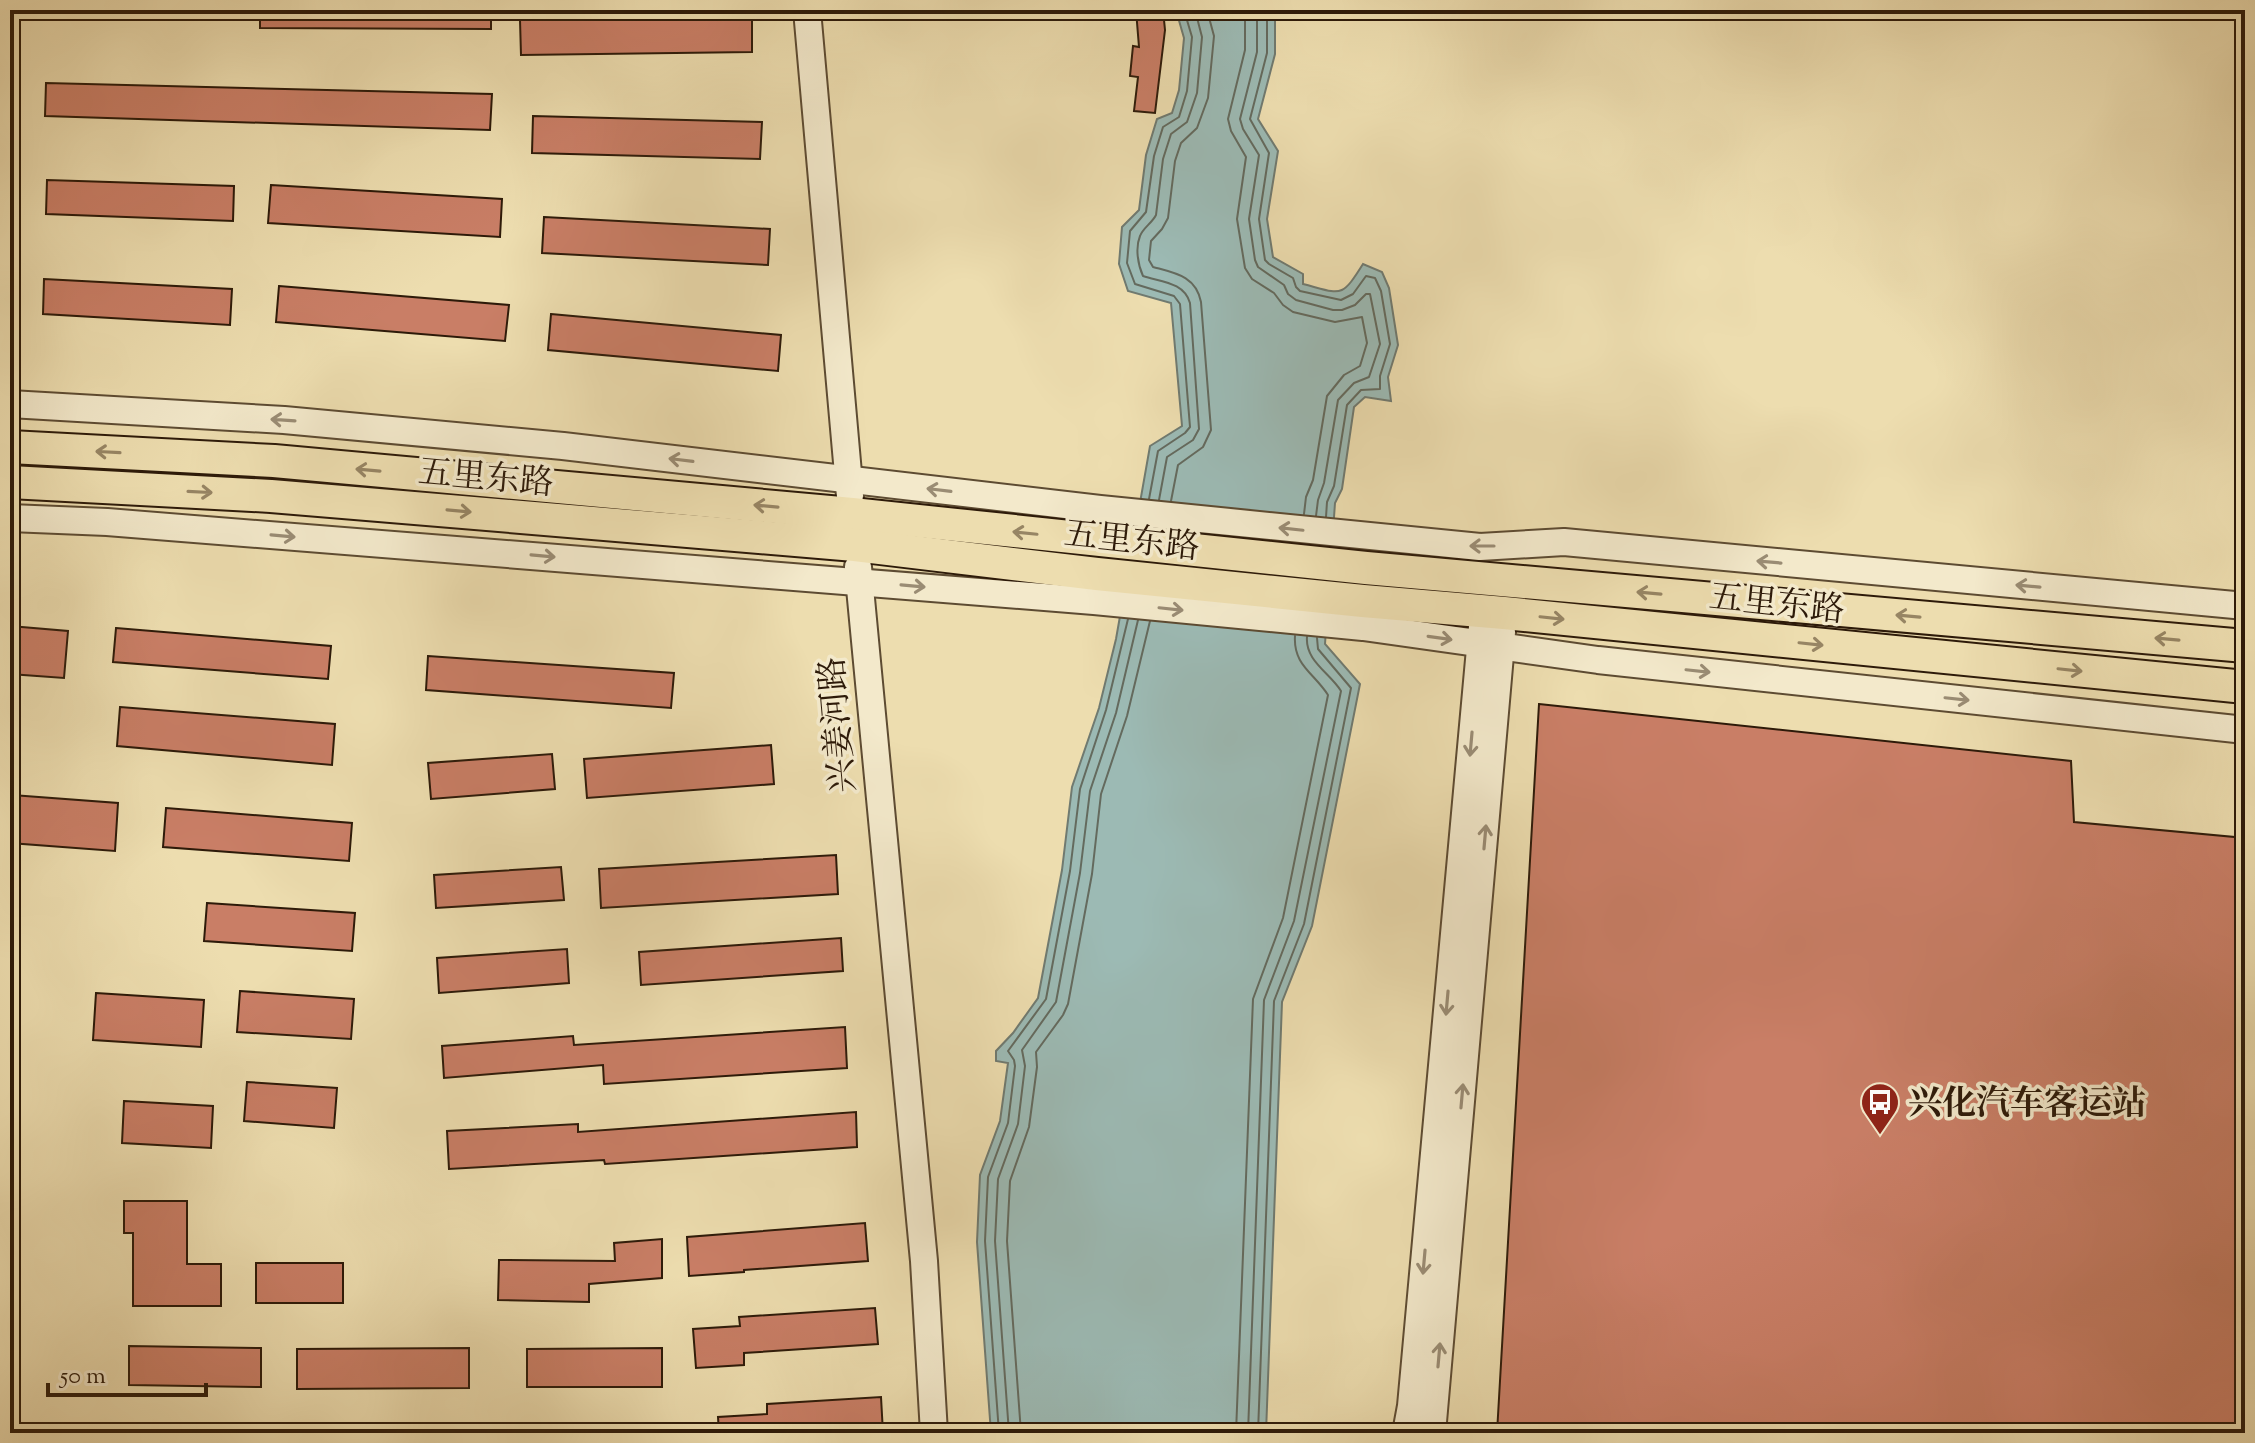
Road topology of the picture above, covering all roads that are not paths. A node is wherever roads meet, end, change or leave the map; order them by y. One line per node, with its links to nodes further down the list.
1 (807, 10): 4 (street, 兴姜河路)
2 (10, 404): 4 (street, one-way to 2)
3 (10, 447): 7 (main road, 五里东路, one-way to 3)
4 (849, 479): 7 (street, 兴姜河路); 8 (street, one-way to 4)
5 (10, 482): 7 (main road, 五里东路, one-way to 7)
6 (10, 518): 9 (street, one-way to 9)
7 (854, 529): 8 (main road, 五里东路, one-way to 7); 9 (street, 兴姜河路); 10 (main road, 五里东路)
8 (1367, 552): 11 (street, one-way to 8); 15 (main road, 五里东路, one-way to 8)
9 (859, 582): 10 (street, one-way to 10); 18 (street, 兴姜河路)
10 (1096, 587): 13 (main road, 五里东路, one-way to 13)
11 (2245, 606)
12 (1494, 612): 13 (main road, 五里东路); 14 (street); 16 (main road, 五里东路, one-way to 16)
13 (1363, 614): 14 (street, one-way to 14)
14 (1491, 645): 17 (street, one-way to 17); 19 (street, one-way to 19); 20 (street, one-way to 14)
15 (2245, 646)
16 (2245, 687)
17 (2245, 730)
18 (934, 1433)
19 (1406, 1433)
20 (1432, 1433)

